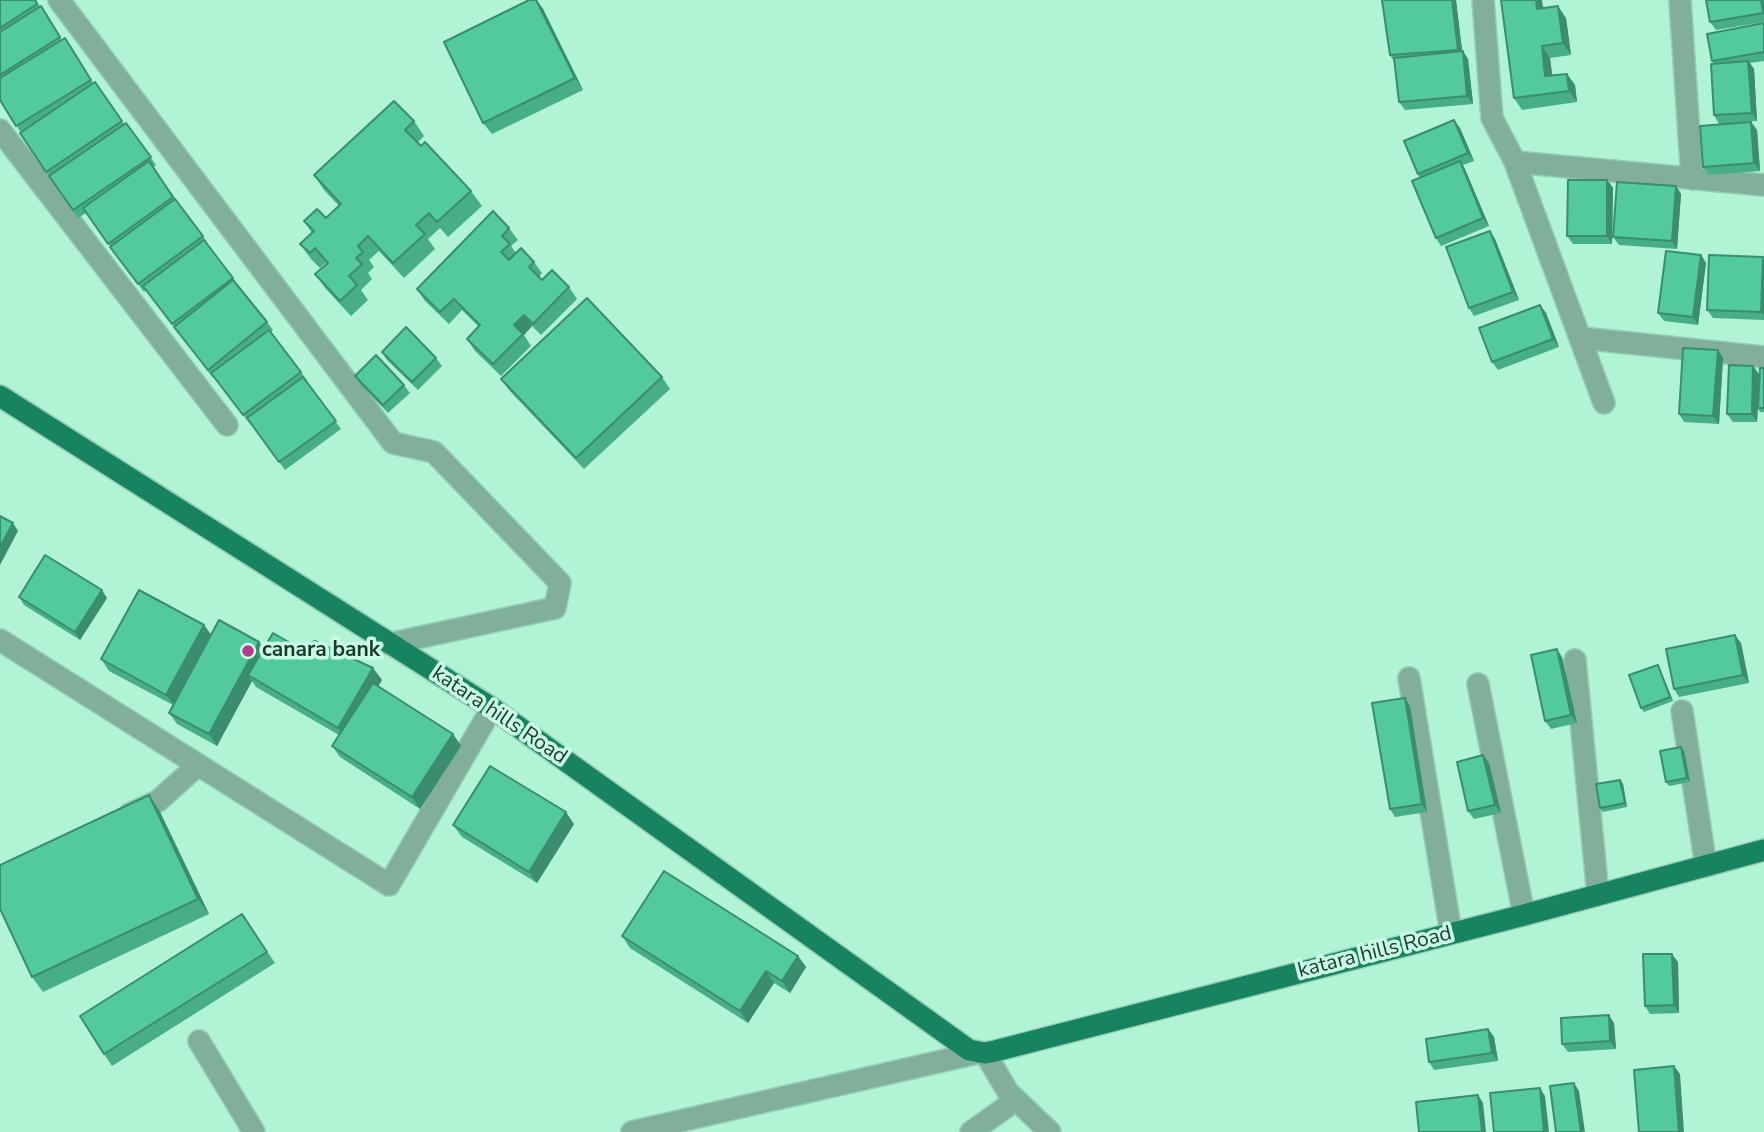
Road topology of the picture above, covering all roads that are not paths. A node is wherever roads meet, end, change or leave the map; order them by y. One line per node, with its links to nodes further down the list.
1 (59, 0): 14 (street)
2 (1483, 0): 5 (street)
3 (1680, 0): 6 (street)
4 (0, 130): 12 (street)
5 (1515, 162): 6 (street); 8 (street)
6 (1692, 179): 7 (street)
7 (1764, 185)
8 (1581, 338): 9 (street); 11 (street)
9 (1764, 357)
10 (0, 396): 14 (main road, katara hills Road)
11 (1604, 403)
12 (228, 425)
13 (0, 640): 20 (street)
14 (389, 644): 18 (main road, katara hills Road)
15 (1575, 660): 24 (street)
16 (1409, 678): 26 (street)
17 (1478, 684): 25 (street)
18 (492, 708): 20 (street); 28 (main road, katara hills Road)
19 (1682, 711): 23 (street)
20 (198, 765): 21 (street)
21 (109, 824)
22 (1764, 850): 23 (main road, katara hills Road)
23 (1706, 866): 24 (main road, katara hills Road)
24 (1598, 895): 25 (main road, katara hills Road)
25 (1524, 915): 26 (main road, katara hills Road)
26 (1451, 933): 28 (main road, katara hills Road)
27 (199, 1041): 30 (street)
28 (981, 1053): 29 (street, katara hills Road); 31 (street)
29 (1012, 1096): 32 (street); 33 (street, katara hills Road)
30 (254, 1132)
31 (632, 1132)
32 (971, 1132)
33 (1050, 1132)

